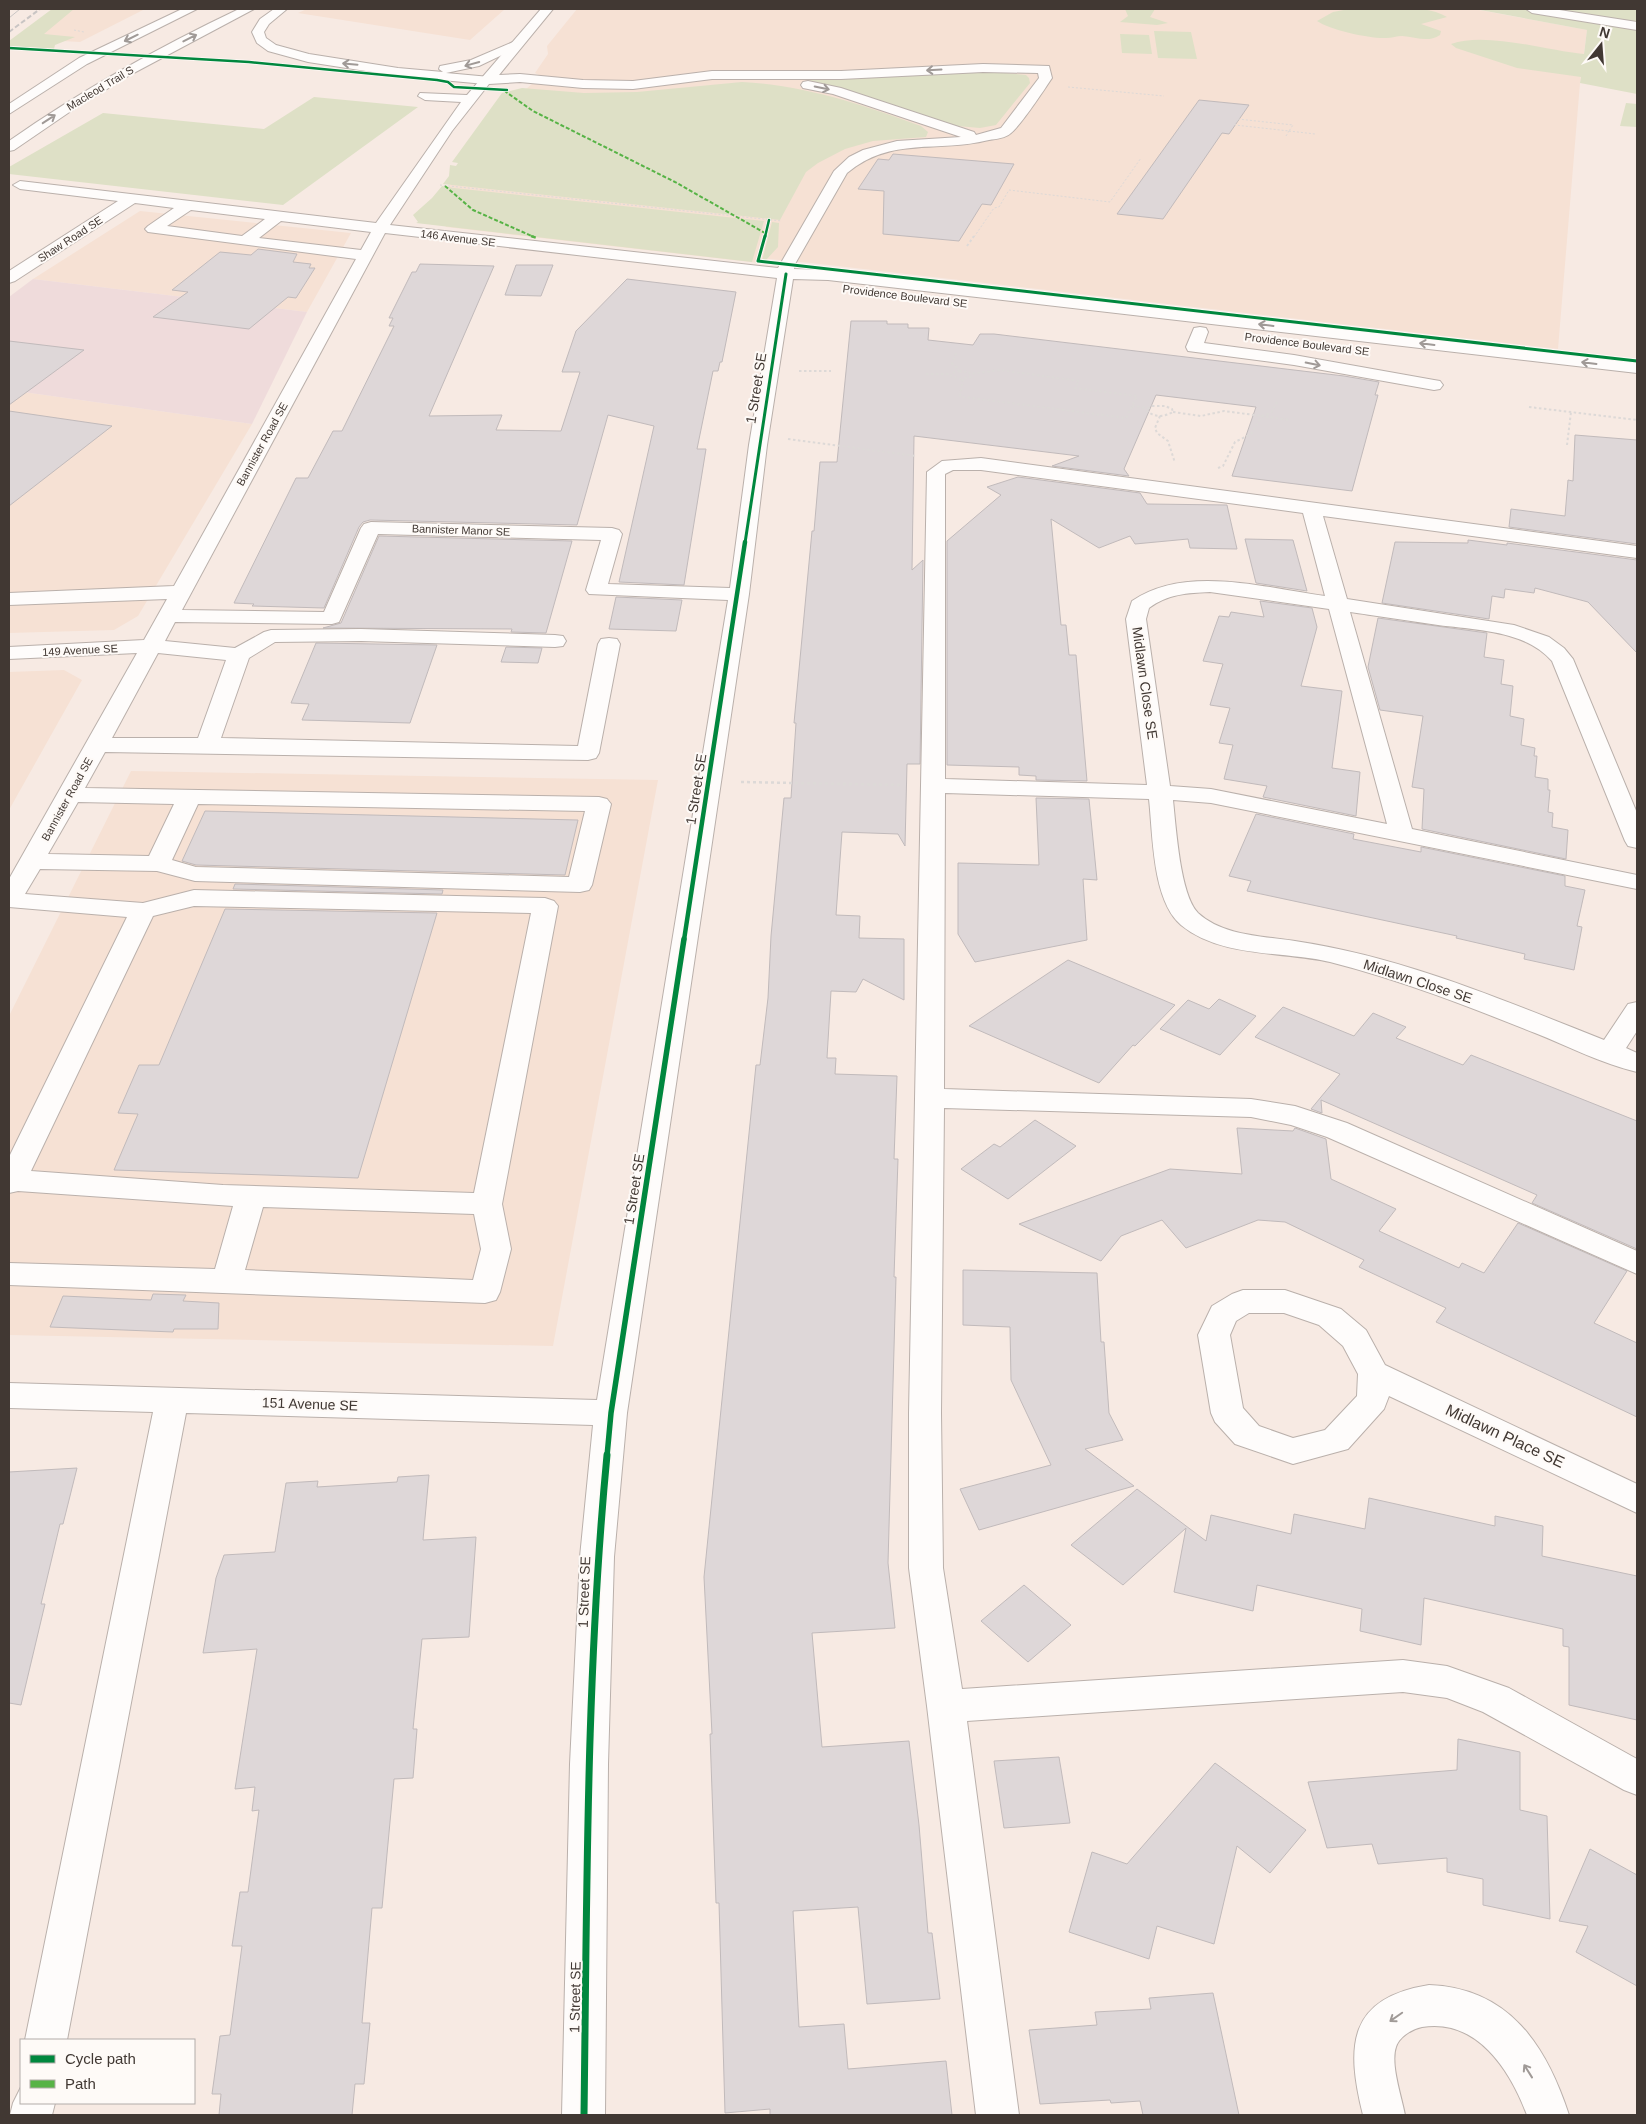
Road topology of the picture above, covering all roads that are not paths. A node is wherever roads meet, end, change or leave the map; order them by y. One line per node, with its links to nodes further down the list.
1 (191, 9): 8 (main road, one-way to 8)
2 (248, 9): 16 (main road, Macleod Trail S, one-way to 2)
3 (281, 9): 9 (main road, one-way to 3)
4 (547, 9): 7 (main road, Bannister Road SE)
5 (1532, 9): 6 (main road)
6 (1637, 26)
7 (517, 45): 9 (main road, one-way to 9); 11 (main road, Bannister Road SE)
8 (83, 61): 10 (main road); 14 (main road)
9 (374, 66): 11 (main road)
10 (31, 80)
11 (485, 80): 13 (main road, Bannister Road SE); 15 (main road, one-way to 15); 15 (main road, 1 Street SE, one-way to 11)
12 (425, 96): 13 (main road)
13 (471, 99): 21 (main road, Bannister Road SE)
14 (9, 110)
15 (980, 138): 24 (main road, 1 Street SE)
16 (9, 146)
17 (20, 185): 18 (main road, 146 Avenue SE)
18 (131, 199): 19 (main road, 146 Avenue SE); 25 (main road, Shaw Road SE)
19 (187, 206): 20 (main road, 146 Avenue SE); 22 (main road)
20 (278, 216): 21 (main road, 146 Avenue SE); 22 (main road)
21 (380, 229): 23 (main road, Bannister Road SE); 24 (main road, 146 Avenue SE)
22 (245, 241): 23 (main road)
23 (365, 255): 32 (main road, Bannister Road SE)
24 (786, 274): 26 (main road, Providence Boulevard SE); 27 (main road, Providence Boulevard SE, one-way to 24); 33 (main road, 1 Street SE)
25 (9, 278)
26 (1200, 332): 28 (main road, Providence Boulevard SE); 29 (main road, one-way to 29)
27 (1637, 368)
28 (1637, 382)
29 (1434, 385)
30 (1311, 508): 31 (main road); 35 (main road); 44 (main road)
31 (1637, 552)
32 (180, 592): 34 (main road); 36 (main road, Bannister Road SE)
33 (738, 594): 36 (main road, Bannister Manor SE); 68 (main road, 1 Street SE)
34 (9, 599)
35 (1337, 605): 45 (main road, Midlawn Close SE); 48 (main road); 49 (main road, Midlawn Close SE)
36 (168, 616): 39 (main road, Bannister Road SE)
37 (555, 641): 41 (main road)
38 (609, 644): 43 (main road)
39 (151, 646): 40 (main road, 149 Avenue SE); 41 (main road, 149 Avenue SE); 42 (main road, Bannister Road SE)
40 (9, 653)
41 (238, 656): 43 (main road)
42 (98, 745): 43 (main road); 46 (main road, Bannister Road SE)
43 (206, 745)
44 (932, 786): 45 (main road); 58 (main road)
45 (1161, 792): 48 (main road); 56 (main road, Midlawn Close SE)
46 (70, 795): 47 (main road); 50 (main road, Bannister Road SE)
47 (189, 798): 51 (main road); 51 (main road)
48 (1402, 835): 52 (main road)
49 (1637, 841)
50 (31, 862): 51 (main road); 53 (main road, Bannister Road SE)
51 (158, 864)
52 (1637, 882)
53 (9, 900): 54 (main road)
54 (143, 911): 59 (main road); 61 (main road)
55 (1637, 1010): 56 (main road)
56 (1610, 1052): 57 (main road, Midlawn Close SE)
57 (1637, 1063)
58 (930, 1098): 62 (main road); 70 (main road)
59 (10, 1181): 60 (main road)
60 (251, 1196): 61 (main road); 64 (main road)
61 (486, 1204): 64 (main road)
62 (1637, 1263)
63 (9, 1274): 64 (main road)
64 (227, 1281)
65 (1374, 1374): 65 (main road); 69 (main road, Midlawn Place SE)
66 (9, 1395): 67 (main road, 151 Avenue SE)
67 (172, 1400): 68 (main road, 151 Avenue SE); 72 (main road)
68 (611, 1413): 73 (main road, 1 Street SE)
69 (1637, 1499)
70 (946, 1706): 71 (main road); 74 (main road)
71 (1637, 1778)
72 (46, 2039)
73 (584, 2115)
74 (998, 2115)
75 (1384, 2115): 76 (main road, one-way to 75)
76 (1548, 2115)

